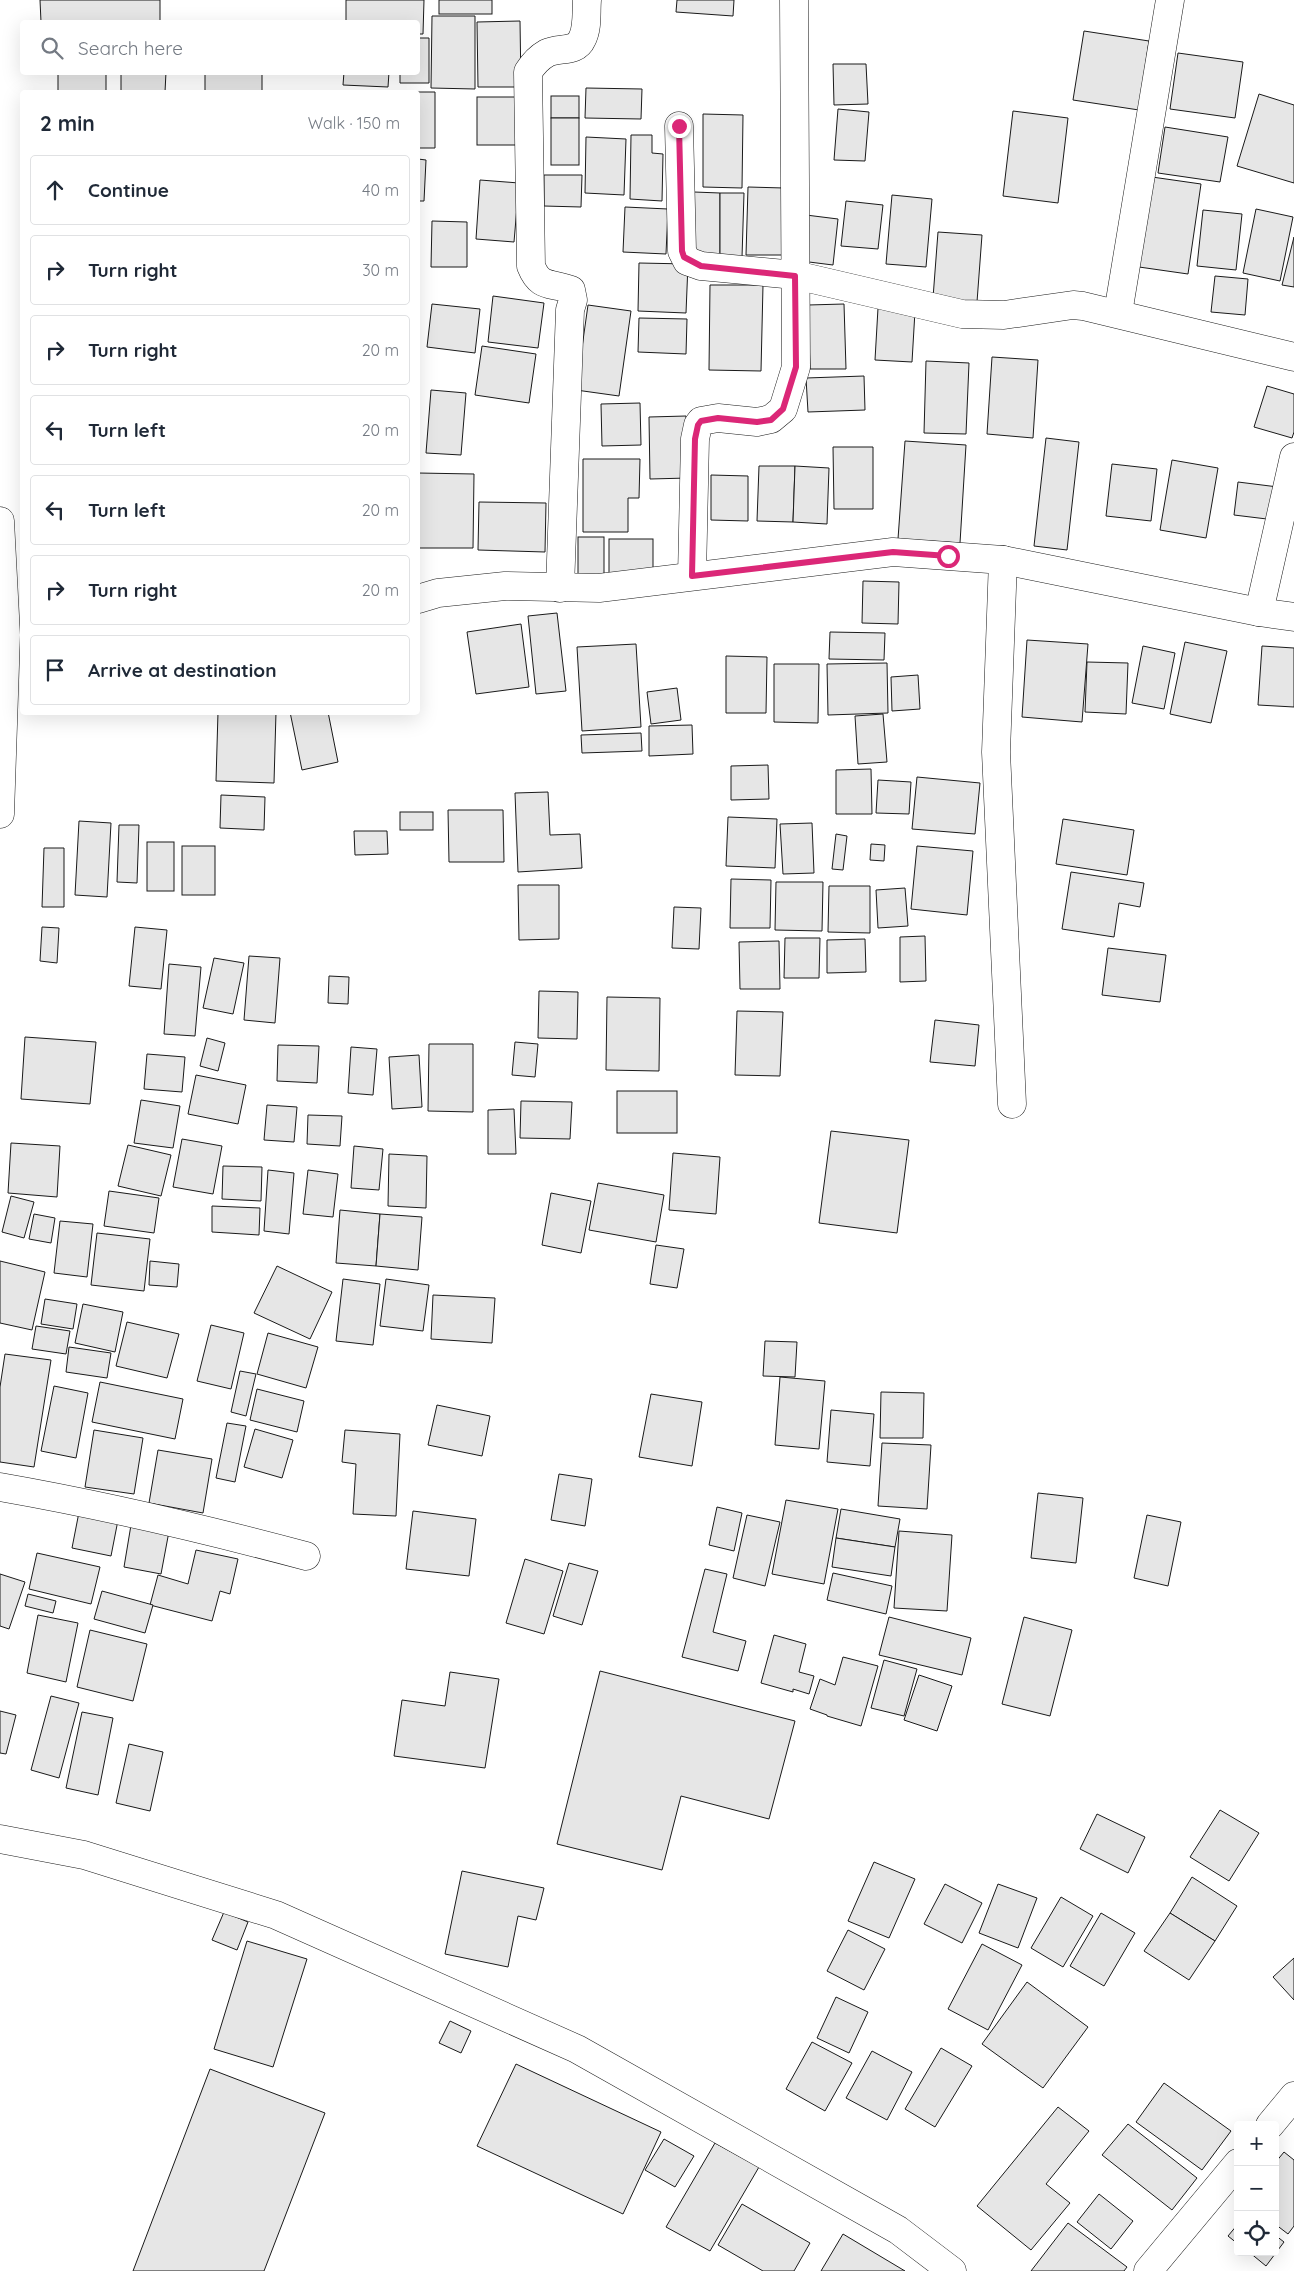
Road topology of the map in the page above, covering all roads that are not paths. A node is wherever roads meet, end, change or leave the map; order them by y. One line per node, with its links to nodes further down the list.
1 (587, 0): 12 (street)
2 (794, 0): 5 (street)
3 (1170, 0): 6 (street)
4 (679, 126): 5 (street)
5 (795, 276): 6 (street); 11 (street)
6 (1118, 313): 7 (street)
7 (1294, 357)
8 (1294, 457): 14 (street)
9 (0, 521): 16 (street)
10 (1003, 560): 11 (street); 14 (street); 18 (street)
11 (692, 576): 12 (street)
12 (560, 588): 13 (street)
13 (420, 598)
14 (1259, 612): 15 (street)
15 (1294, 617)
16 (9, 635): 17 (street)
17 (0, 814)
18 (1012, 1104)
19 (0, 1487): 20 (street)
20 (306, 1556)
21 (0, 1839): 25 (street)
22 (1294, 2096): 23 (street)
23 (1273, 2121)
24 (1236, 2166): 26 (street)
25 (952, 2271)
26 (1148, 2271)

